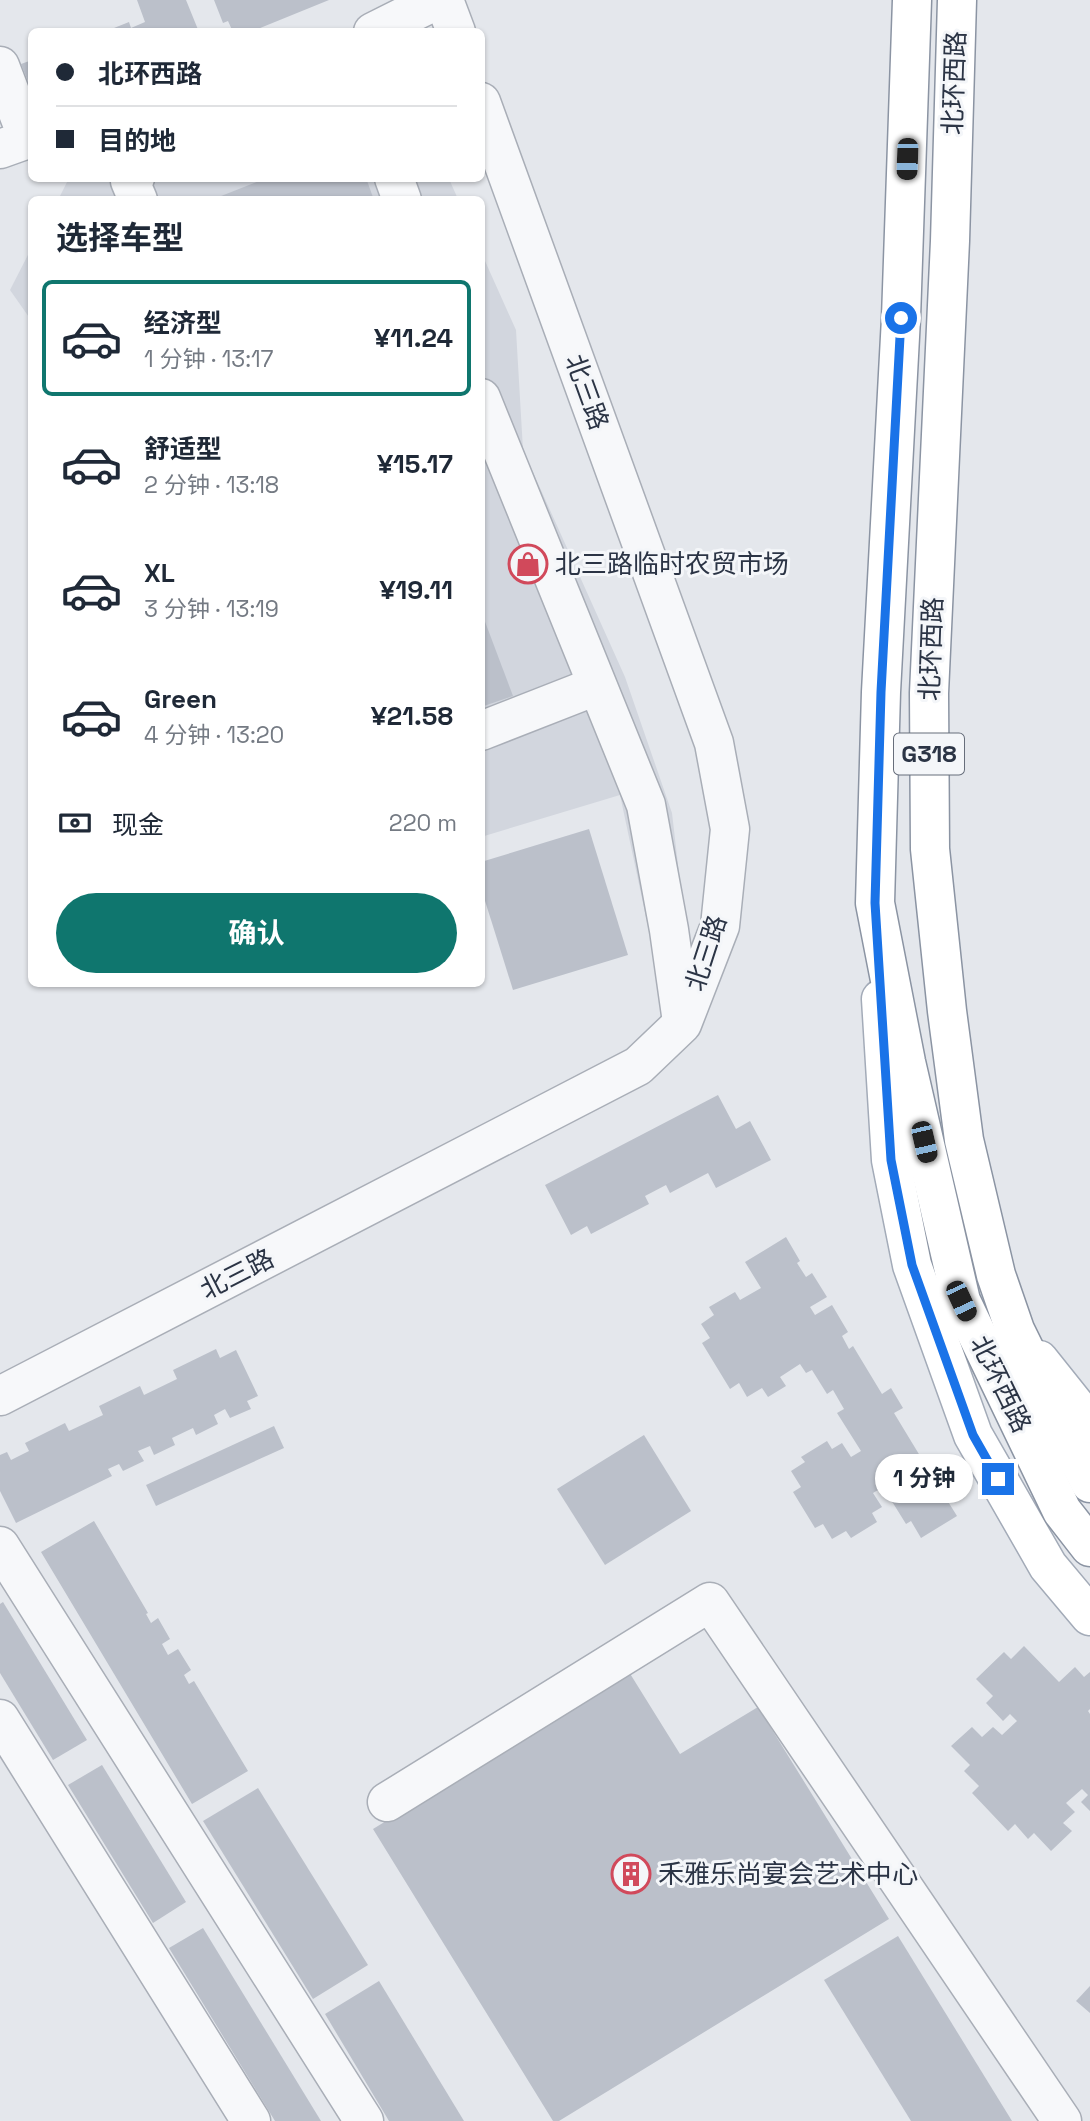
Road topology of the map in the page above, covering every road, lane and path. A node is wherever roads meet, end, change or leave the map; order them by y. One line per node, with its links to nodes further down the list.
1 (437, 0): 5 (street)
2 (444, 0): 6 (street)
3 (912, 0): 13 (main road, 北环西路 / G318)
4 (957, 0): 15 (main road, 北环西路 / G318)
5 (381, 28)
6 (454, 28)
7 (0, 66): 9 (street)
8 (485, 113): 14 (street, 北三路)
9 (14, 144)
10 (485, 408): 11 (street)
11 (596, 686): 12 (street); 14 (street)
12 (485, 730)
13 (875, 903): 20 (main road, 北环西路 / G318); 21 (main road)
14 (682, 1024): 16 (street, 北三路)
15 (1016, 1330): 17 (main road); 18 (main road, 北环西路 / G318)
16 (0, 1396)
17 (1090, 1424)
18 (1090, 1483)
19 (0, 1546): 25 (street)
20 (1090, 1547)
21 (1090, 1616)
22 (0, 1719): 24 (street)
23 (387, 1802): 26 (street)
24 (251, 2121)
25 (364, 2121)
26 (1062, 2121)

